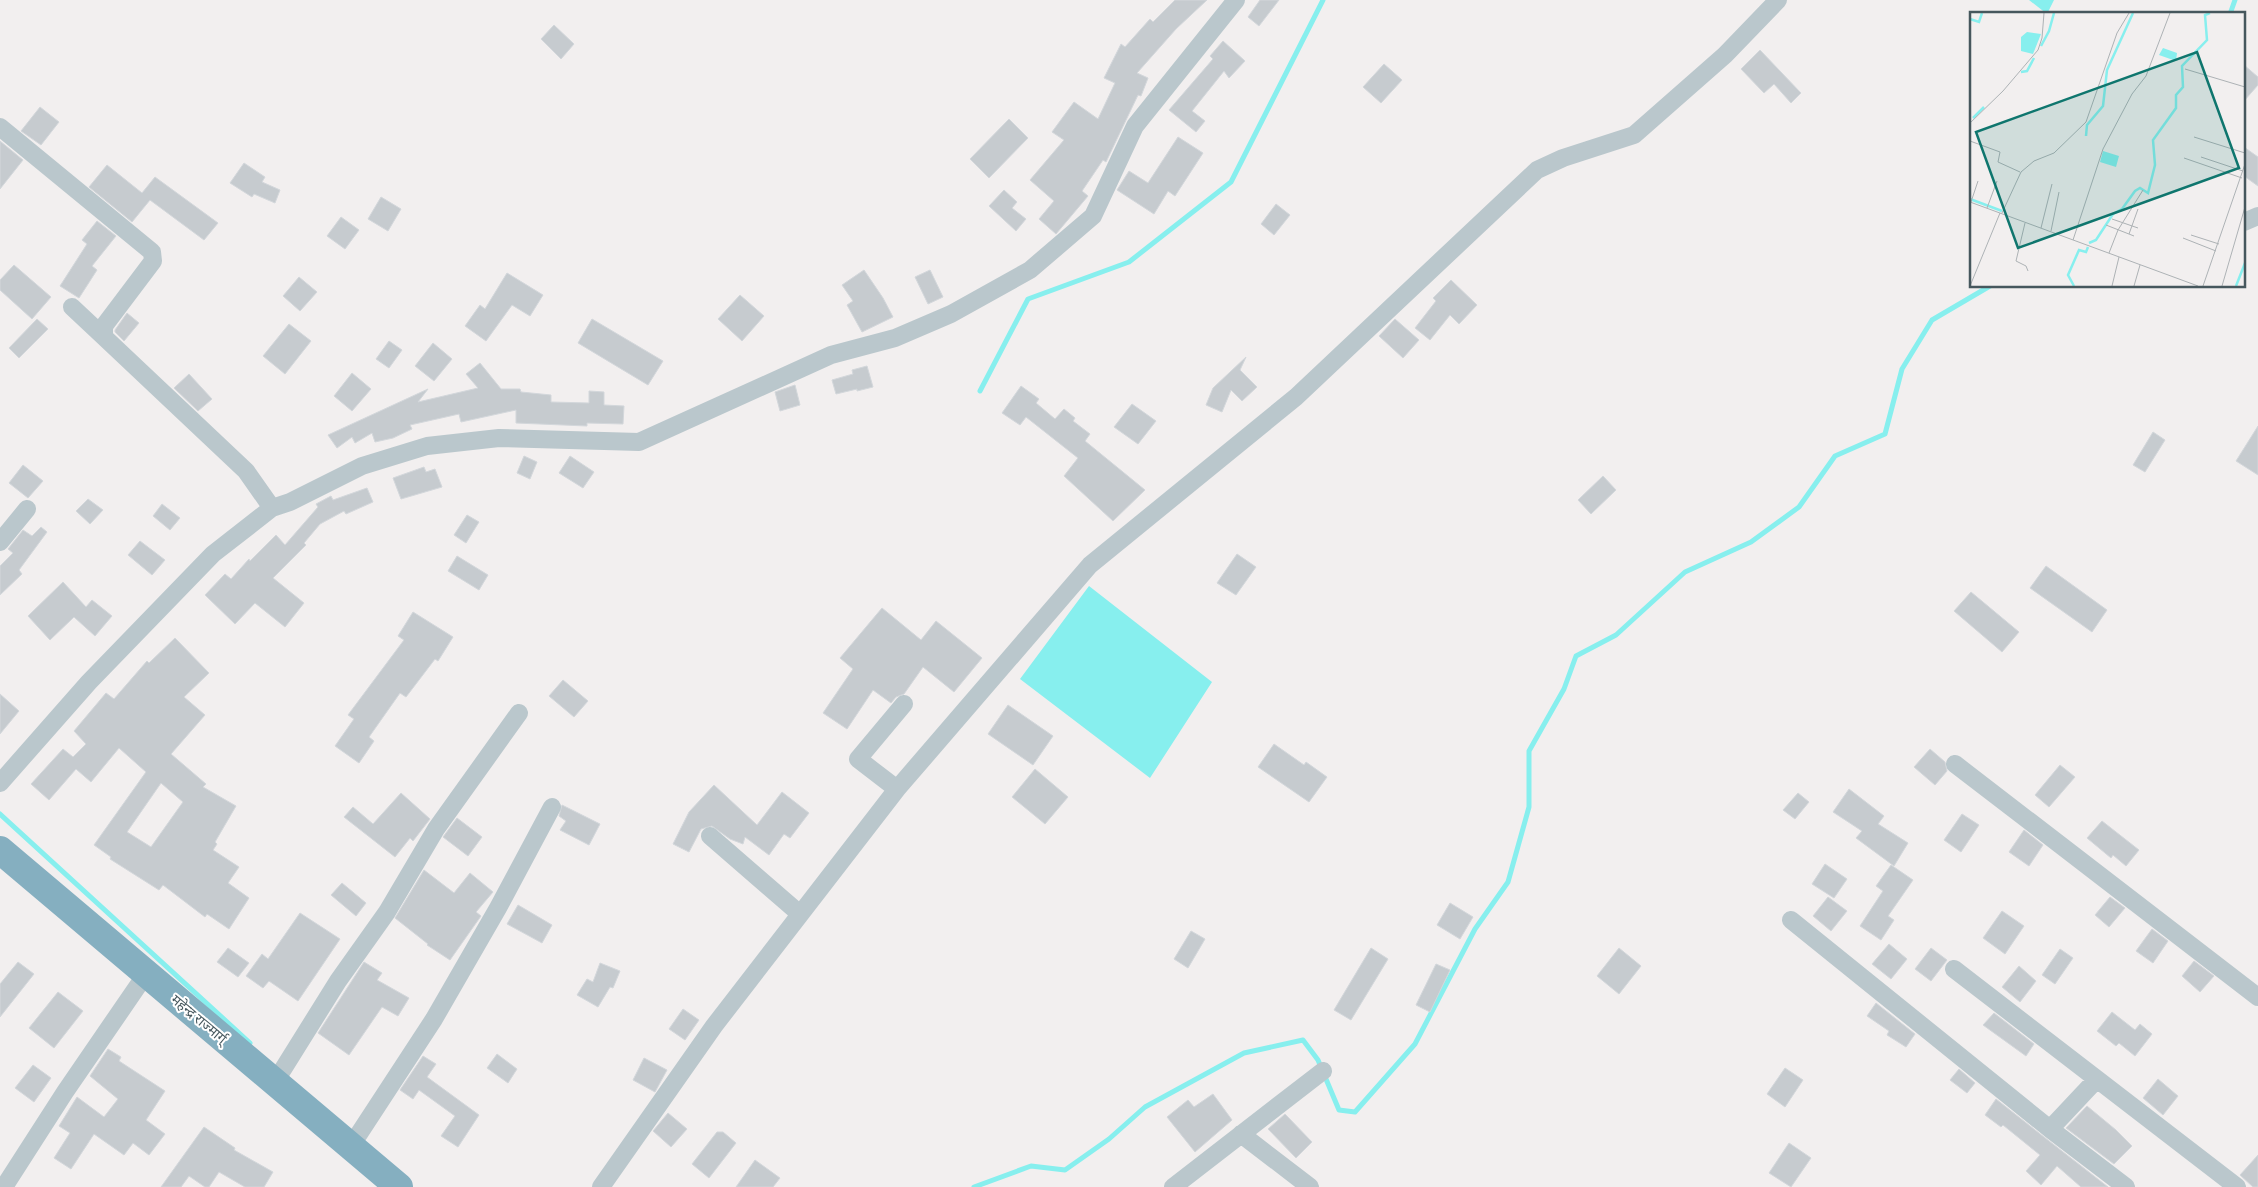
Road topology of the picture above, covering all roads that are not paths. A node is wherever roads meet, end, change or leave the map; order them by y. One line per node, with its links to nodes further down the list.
1 (1236, 0): 8 (street)
2 (1778, 0): 15 (street)
3 (0, 126): 7 (street)
4 (2258, 216): 5 (street)
5 (2246, 221)
6 (72, 307): 7 (street)
7 (104, 337): 8 (street)
8 (272, 508): 14 (street)
9 (28, 509): 10 (street)
10 (0, 542)
11 (904, 704): 15 (street)
12 (519, 713): 26 (street)
13 (1955, 764): 23 (street)
14 (0, 783)
15 (897, 790): 19 (street)
16 (552, 807): 29 (street)
17 (710, 836): 19 (street)
18 (0, 850): 22 (highway, महेन्द्र राज्मार्ग्)
19 (800, 914): 32 (street)
20 (1791, 920): 27 (street)
21 (1954, 968): 25 (street)
22 (146, 974): 26 (highway, महेन्द्र राज्मार्ग्); 30 (street)
23 (2258, 997)
24 (1323, 1071): 28 (street)
25 (2096, 1080): 27 (street); 36 (street)
26 (275, 1082): 29 (highway, महेन्द्र राज्मार्ग्)
27 (2050, 1129): 35 (street)
28 (1241, 1134): 33 (street); 34 (street)
29 (351, 1146): 31 (highway, महेन्द्र राज्मार्ग्)
30 (4, 1187)
31 (399, 1187)
32 (601, 1187)
33 (1173, 1187)
34 (1310, 1187)
35 (2126, 1187)
36 (2237, 1187)

